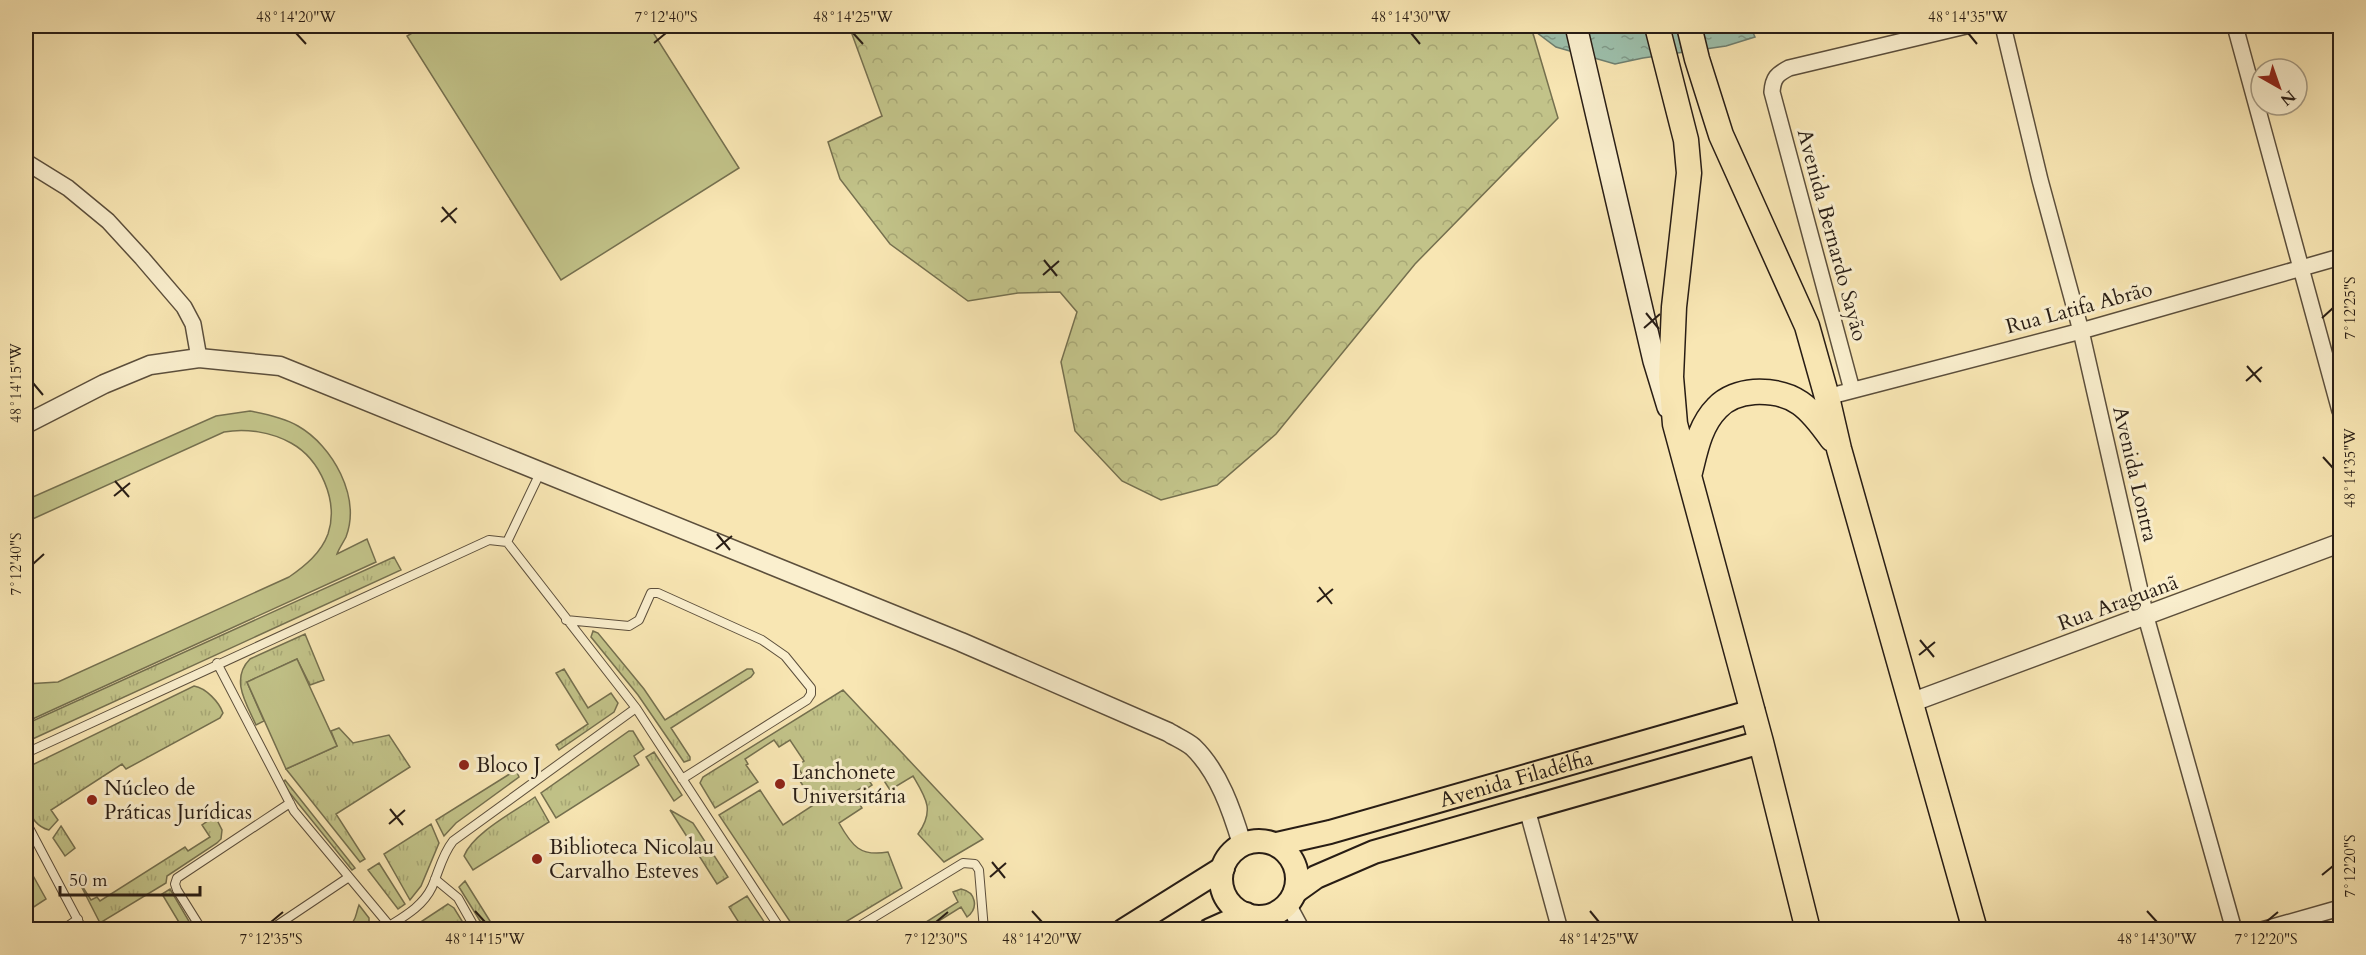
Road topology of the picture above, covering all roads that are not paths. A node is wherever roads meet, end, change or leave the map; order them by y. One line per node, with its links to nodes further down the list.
1 (1576, 26): 16 (main road)
2 (1657, 26): 16 (highway)
3 (1689, 26): 13 (highway)
4 (1966, 26): 12 (street, Avenida Bernardo Sayão)
5 (2002, 26): 10 (street, Avenida Lontra)
6 (2235, 26): 9 (street)
7 (26, 162): 11 (street)
8 (2340, 257): 9 (street, Rua Latifa Abrão)
9 (2301, 267): 10 (street, Rua Latifa Abrão); 14 (street)
10 (2081, 331): 12 (street, Rua Latifa Abrão); 22 (street, Avenida Lontra)
11 (199, 358): 15 (street); 18 (street)
12 (1852, 390): 13 (street, Rua Latifa Abrão)
13 (1827, 397): 17 (highway)
14 (2340, 411)
15 (26, 424)
16 (1674, 424): 19 (highway)
17 (1839, 449): 19 (highway); 25 (highway)
18 (541, 471): 20 (lane); 34 (street)
19 (1689, 477): 27 (highway)
20 (507, 542): 23 (lane); 24 (lane)
21 (2340, 543): 22 (street, Rua Araguanã)
22 (2146, 616): 25 (street, Rua Araguanã); 60 (street, Avenida Lontra)
23 (566, 620): 26 (lane); 30 (lane)
24 (217, 663): 29 (lane); 31 (lane)
25 (1910, 703): 59 (highway)
26 (636, 708): 30 (lane); 38 (lane)
27 (1753, 711): 28 (highway); 35 (main road, Avenida Filadélfia)
28 (1761, 742): 32 (main road, Avenida Filadélfia); 58 (highway)
29 (26, 753)
30 (682, 779): 51 (lane)
31 (290, 803): 37 (lane); 48 (lane)
32 (1527, 809): 39 (main road, Avenida Filadélfia); 57 (street)
33 (26, 822): 42 (lane)
34 (1242, 844): 35 (main road); 36 (main road)
35 (1276, 844): 39 (main road)
36 (1222, 868): 41 (main road); 54 (main road)
37 (349, 877): 43 (lane); 49 (lane)
38 (435, 879): 43 (lane); 50 (lane)
39 (1292, 898): 41 (main road); 56 (street)
40 (2340, 909): 61 (street)
41 (1246, 914): 55 (main road)
42 (78, 919): 46 (lane); 47 (lane)
43 (386, 927)
44 (33, 930): 45 (lane)
45 (54, 930)
46 (62, 930)
47 (83, 930)
48 (202, 930)
49 (270, 930)
50 (476, 930)
51 (782, 930)
52 (853, 930): 53 (lane)
53 (984, 930)
54 (1124, 930)
55 (1210, 930)
56 (1302, 930)
57 (1560, 930)
58 (1808, 930)
59 (1975, 930)
60 (2234, 930)
61 (2262, 930)

